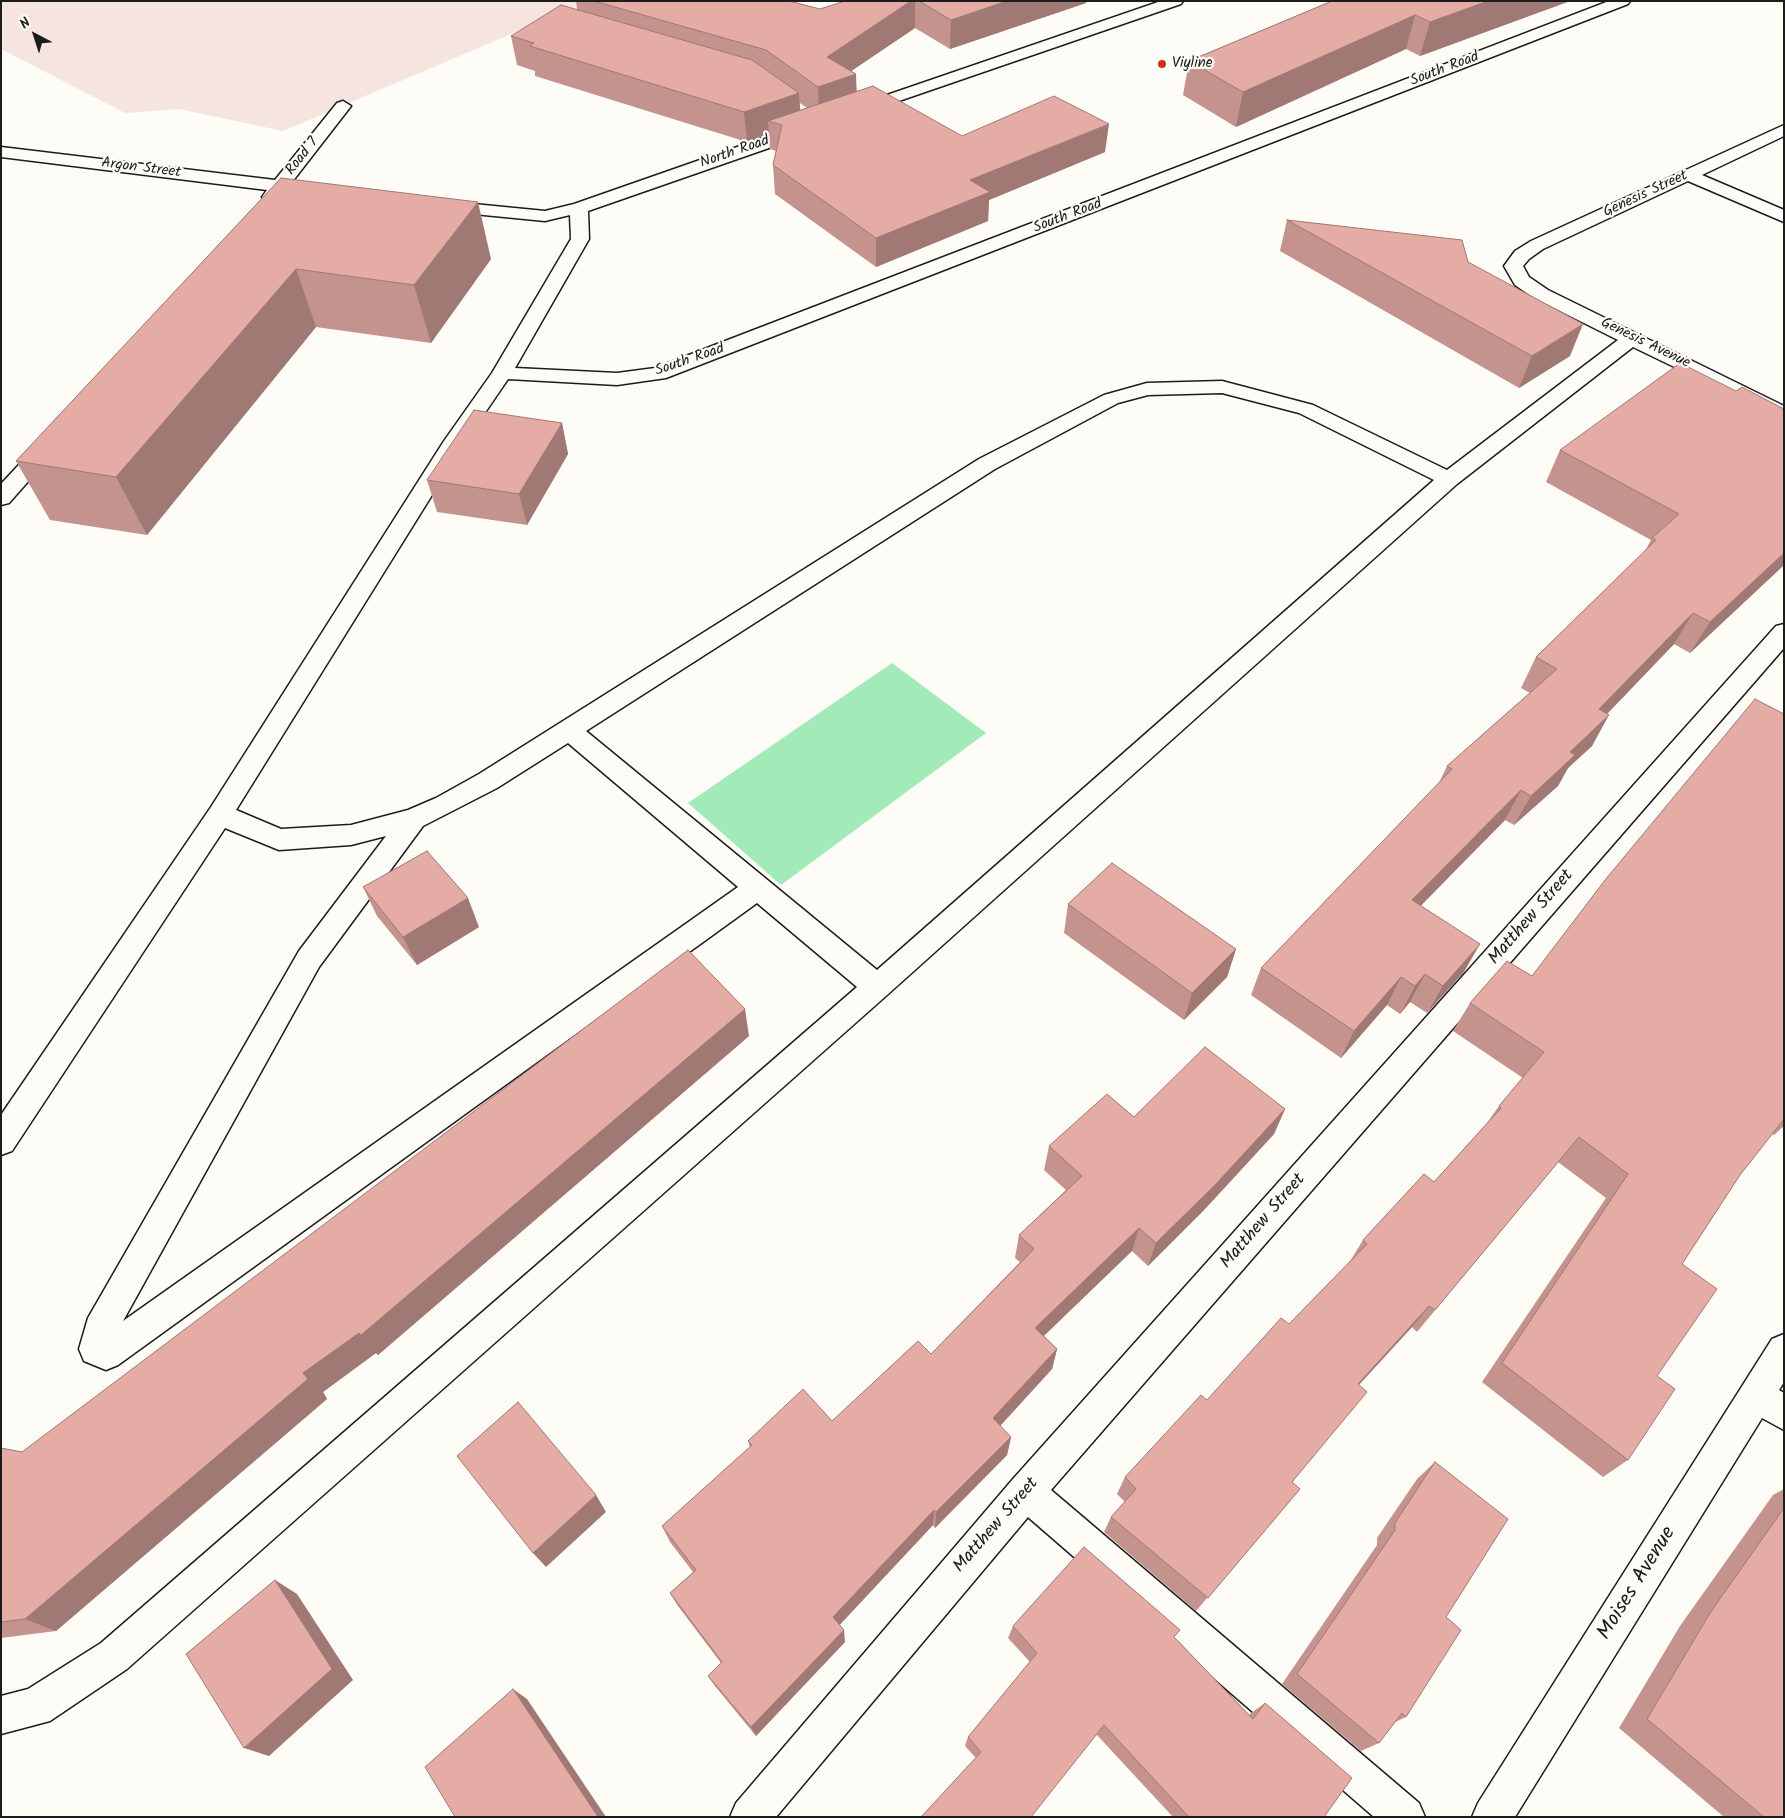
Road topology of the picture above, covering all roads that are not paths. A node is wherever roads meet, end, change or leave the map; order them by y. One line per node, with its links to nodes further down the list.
1 (1176, 1): 5 (street)
2 (1623, 1): 17 (street, South Road)
3 (343, 106): 9 (street, Road 7)
4 (801, 113): 13 (street, North Road)
5 (846, 115)
6 (1784, 130): 8 (street, Genesis Street)
7 (1, 152): 9 (street, Argon Street)
8 (1689, 175): 14 (street); 15 (street, Genesis Street)
9 (280, 186): 10 (street); 12 (street, Road 7)
10 (329, 192)
11 (427, 204): 13 (street, North Road)
12 (261, 208)
13 (579, 208): 17 (street)
14 (1784, 217)
15 (1513, 266): 16 (street, Genesis Avenue)
16 (1633, 338): 18 (street, Genesis Avenue); 20 (street)
17 (502, 374): 24 (street)
18 (1784, 414)
19 (60, 433): 21 (street)
20 (1449, 479): 23 (street); 27 (street)
21 (1, 498)
22 (1784, 632): 31 (street, Matthew Street)
23 (569, 730): 25 (street); 26 (street)
24 (220, 814): 25 (street); 28 (street)
25 (414, 819): 26 (street)
26 (758, 887): 27 (street)
27 (877, 987): 32 (street)
28 (1, 1141)
29 (1784, 1351): 30 (street, Moises Avenue)
30 (1771, 1404): 35 (street, Moises Avenue)
31 (1026, 1492): 33 (street, Matthew Street); 34 (street)
32 (1, 1715)
33 (750, 1817)
34 (1405, 1817)
35 (1492, 1817)

